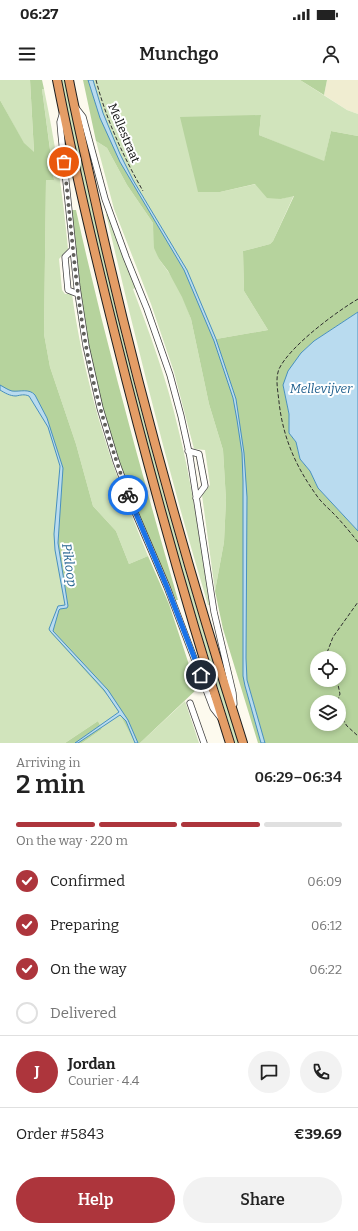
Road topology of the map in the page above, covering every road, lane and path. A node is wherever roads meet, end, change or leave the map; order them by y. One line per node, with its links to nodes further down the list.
1 (57, 80): 5 (highway)
2 (69, 80): 4 (highway)
3 (96, 80): 6 (path, Mellestraat)
4 (74, 106): 10 (street); 16 (highway)
5 (63, 112): 7 (street); 17 (highway)
6 (143, 191)
7 (73, 249): 8 (street); 8 (street)
8 (78, 294): 17 (street)
9 (358, 298): 12 (path)
10 (188, 451): 11 (street); 11 (street)
11 (196, 498): 16 (street)
12 (358, 542)
13 (358, 602): 14 (path)
14 (328, 651)
15 (190, 703): 20 (street)
16 (234, 716): 22 (highway)
17 (223, 720): 21 (highway)
18 (346, 724): 19 (path)
19 (358, 736)
20 (204, 743)
21 (230, 743)
22 (243, 743)

